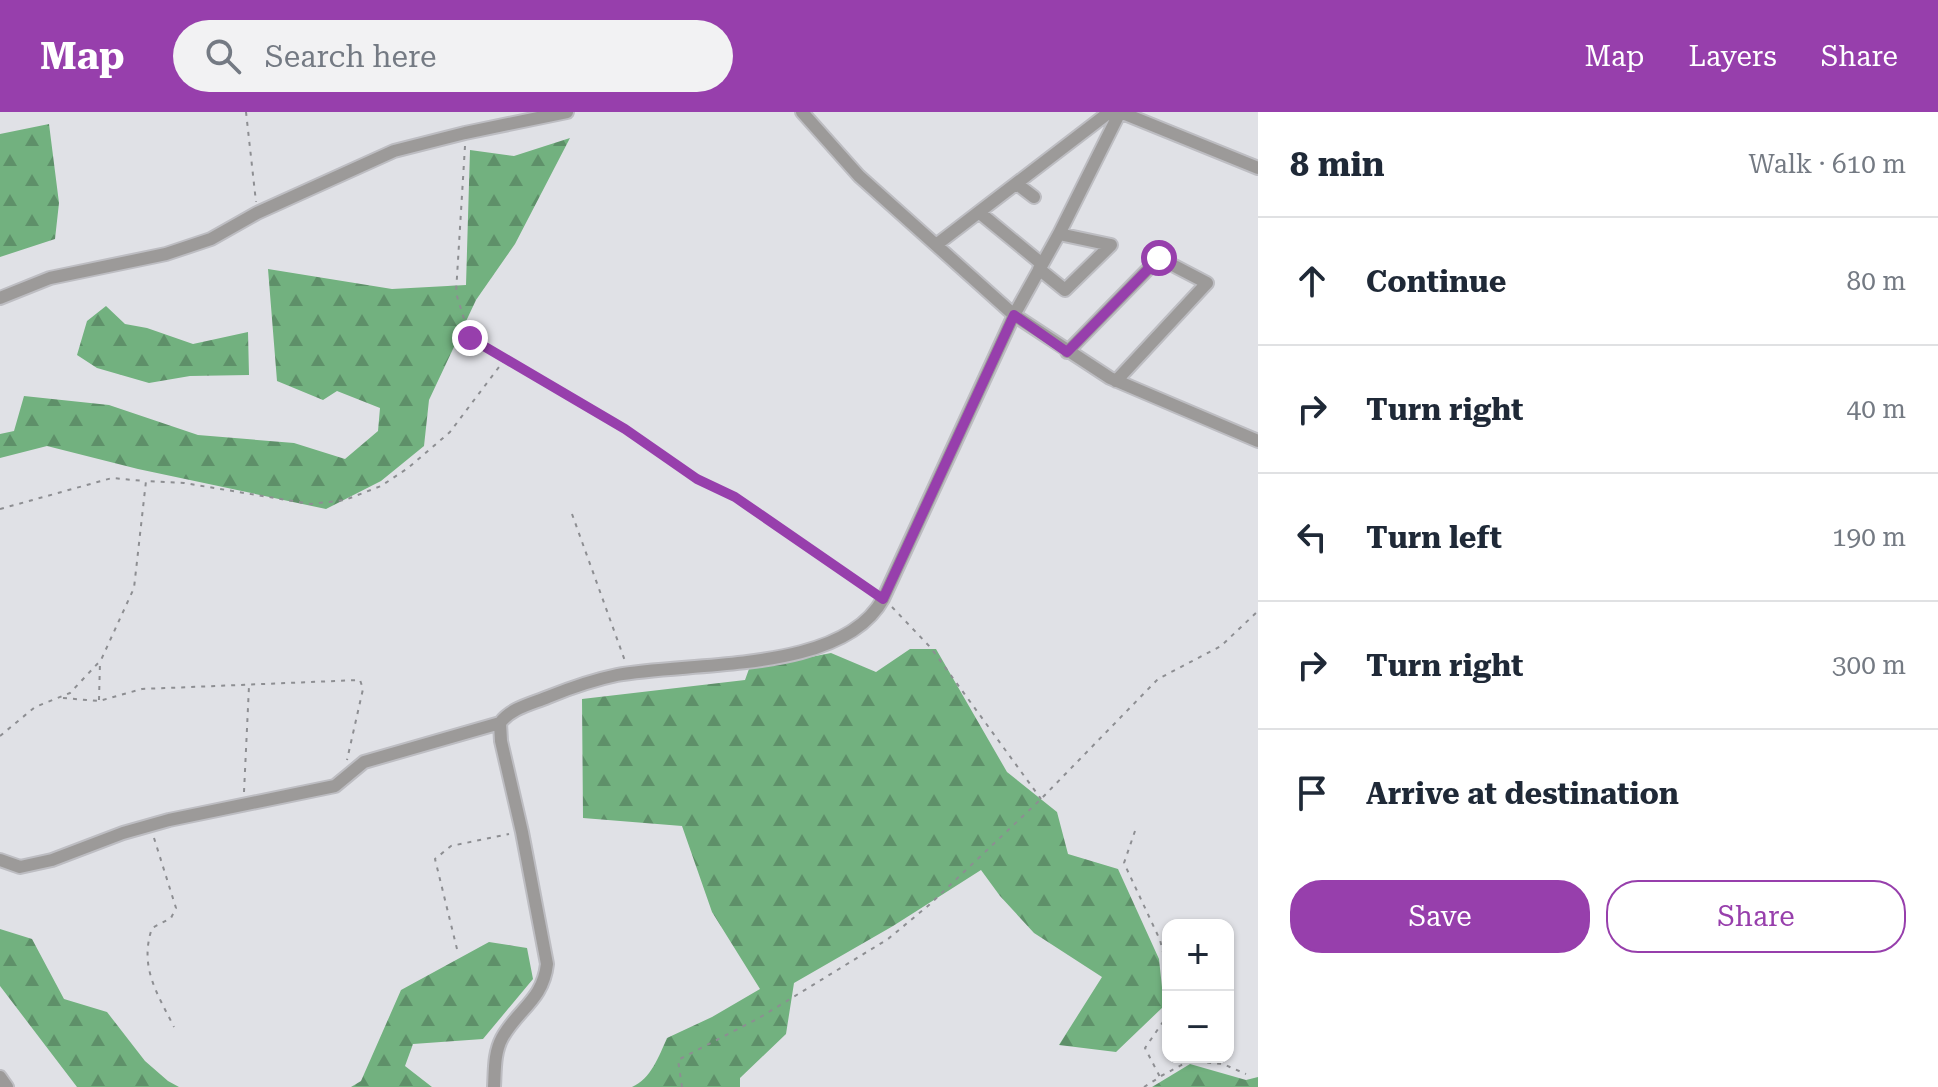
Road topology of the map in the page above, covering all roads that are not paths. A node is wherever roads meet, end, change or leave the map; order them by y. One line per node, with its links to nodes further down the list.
1 (567, 112): 11 (street)
2 (802, 112): 9 (street)
3 (1120, 112): 4 (street); 5 (street); 8 (street)
4 (1258, 168)
5 (1017, 184): 6 (street); 7 (street)
6 (1034, 197)
7 (980, 213): 9 (street); 10 (street)
8 (1059, 234): 10 (street); 10 (street)
9 (936, 245): 12 (street)
10 (1041, 267): 12 (street)
11 (0, 298)
12 (1014, 315): 13 (street); 16 (street)
13 (1067, 352): 14 (street); 14 (street)
14 (1116, 381): 15 (street)
15 (1258, 441)
16 (500, 723): 17 (street); 20 (street)
17 (0, 860)
18 (0, 1077): 19 (street)
19 (7, 1087)
20 (494, 1087)

